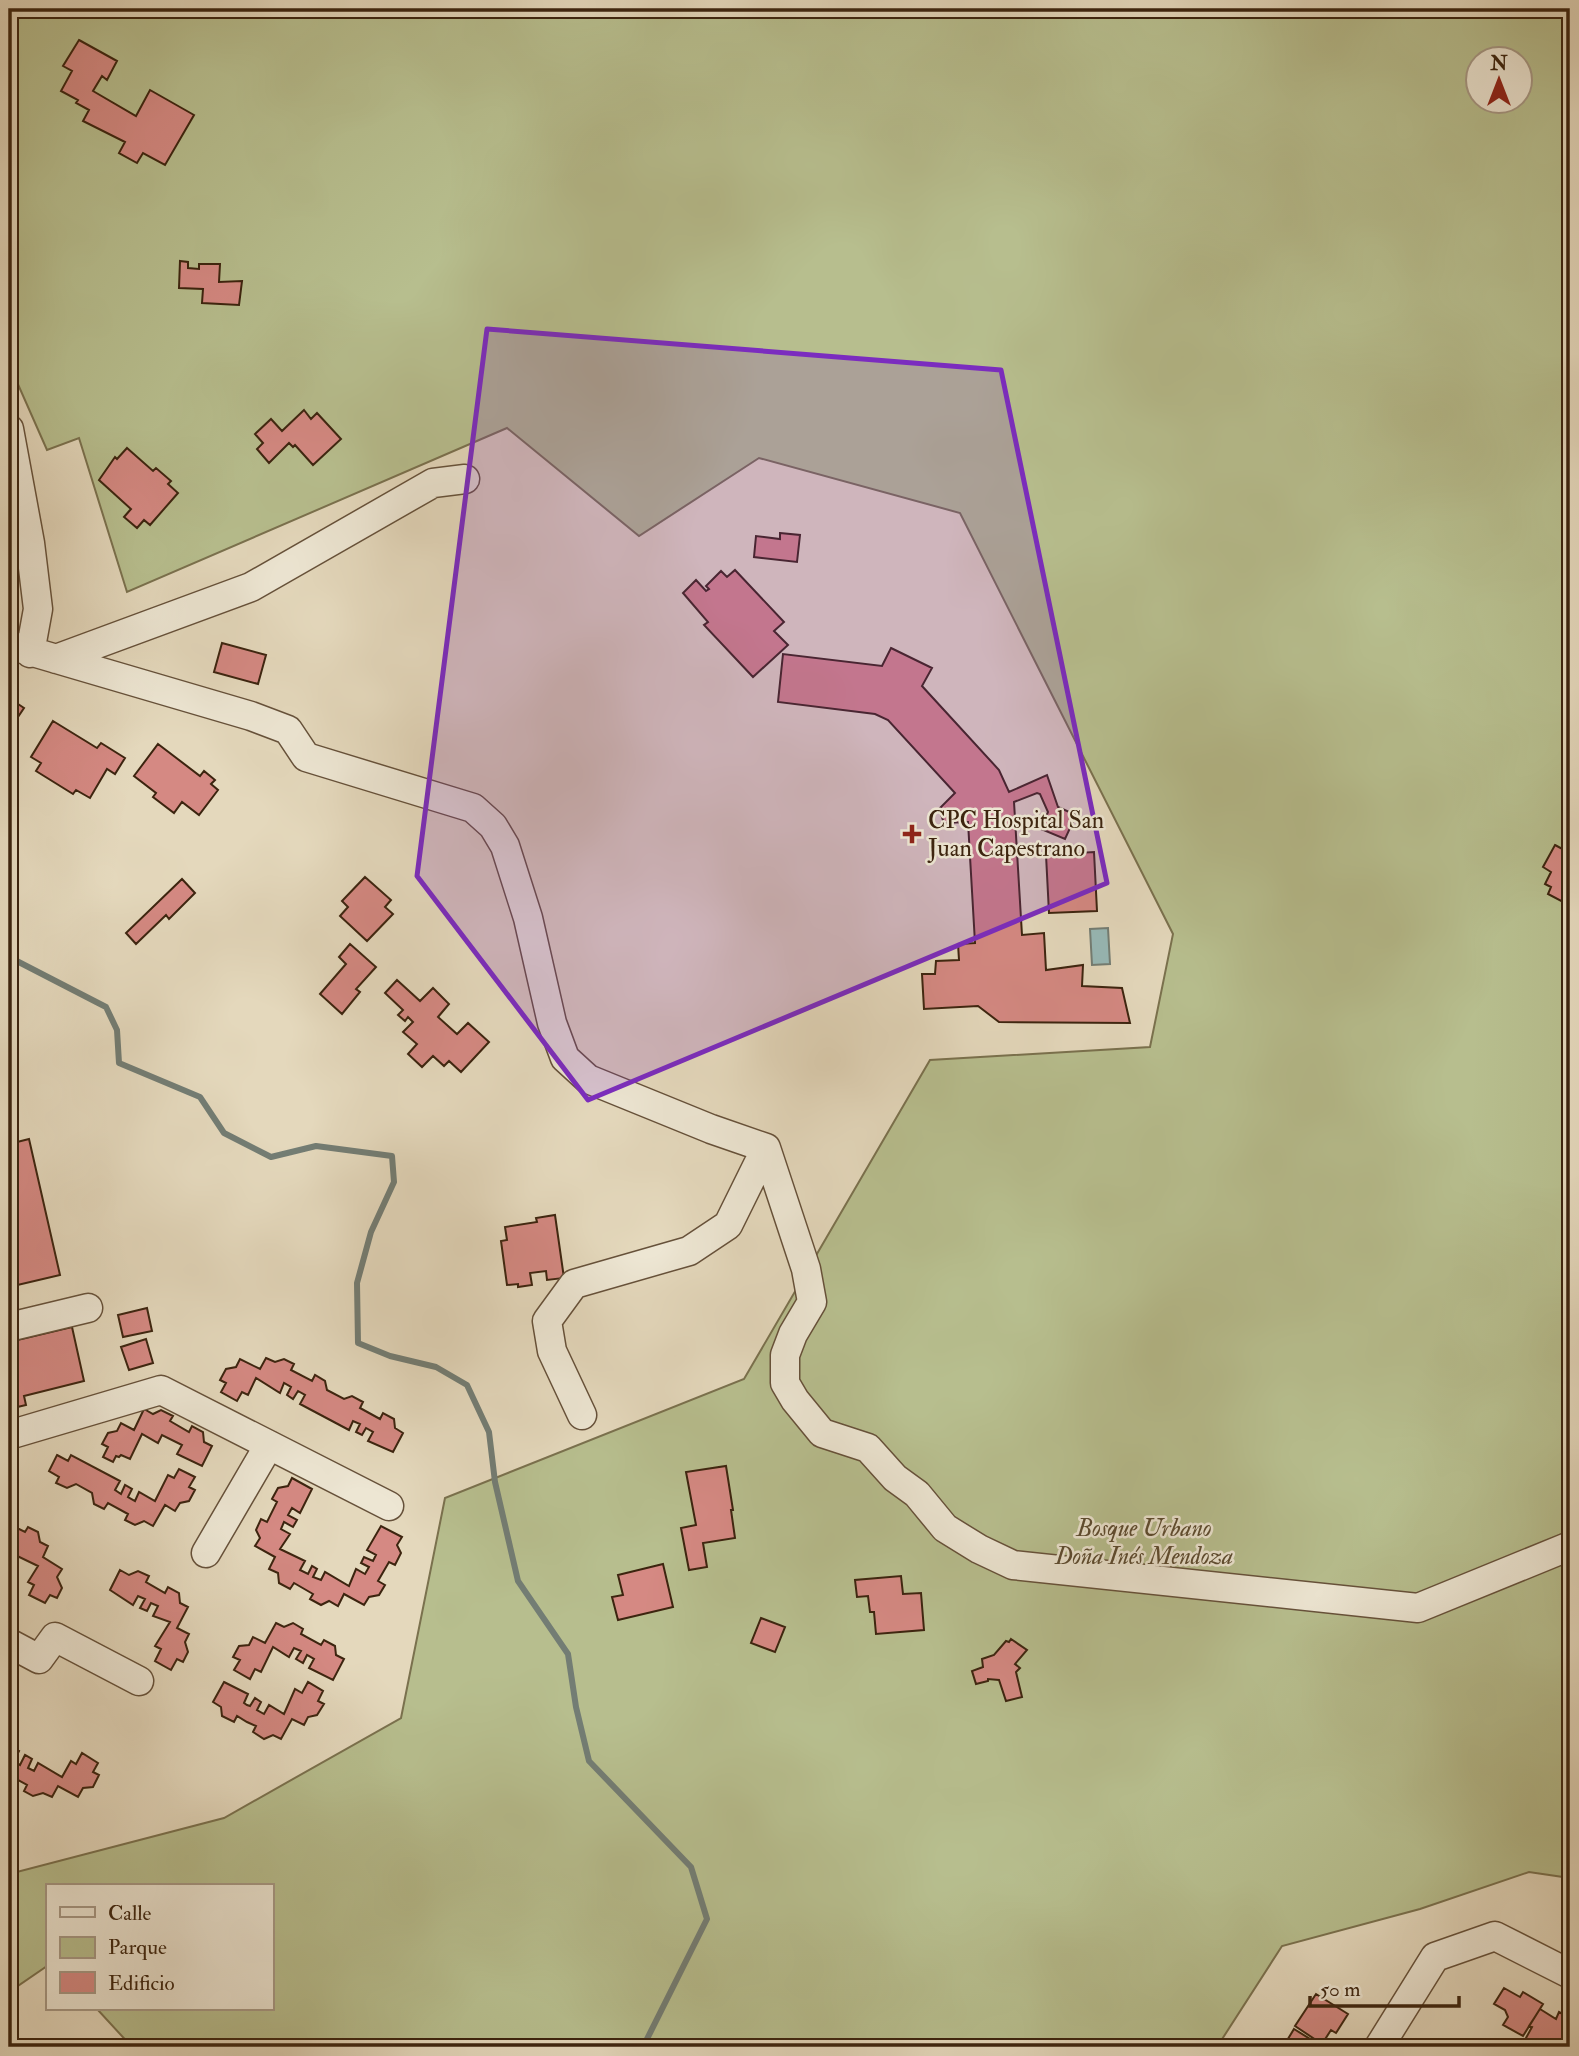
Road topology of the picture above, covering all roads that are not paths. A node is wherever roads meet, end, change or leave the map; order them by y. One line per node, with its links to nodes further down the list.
1 (9, 429): 3 (street)
2 (465, 479): 3 (street)
3 (32, 652): 4 (street)
4 (766, 1148): 7 (street); 11 (street)
5 (88, 1308): 6 (street)
6 (9, 1327)
7 (582, 1415)
8 (9, 1435): 9 (street)
9 (269, 1445): 10 (street); 12 (street)
10 (389, 1506)
11 (1570, 1546)
12 (205, 1553)
13 (9, 1643): 14 (street)
14 (139, 1681)
15 (1570, 1975): 16 (street)
16 (1379, 2047)

